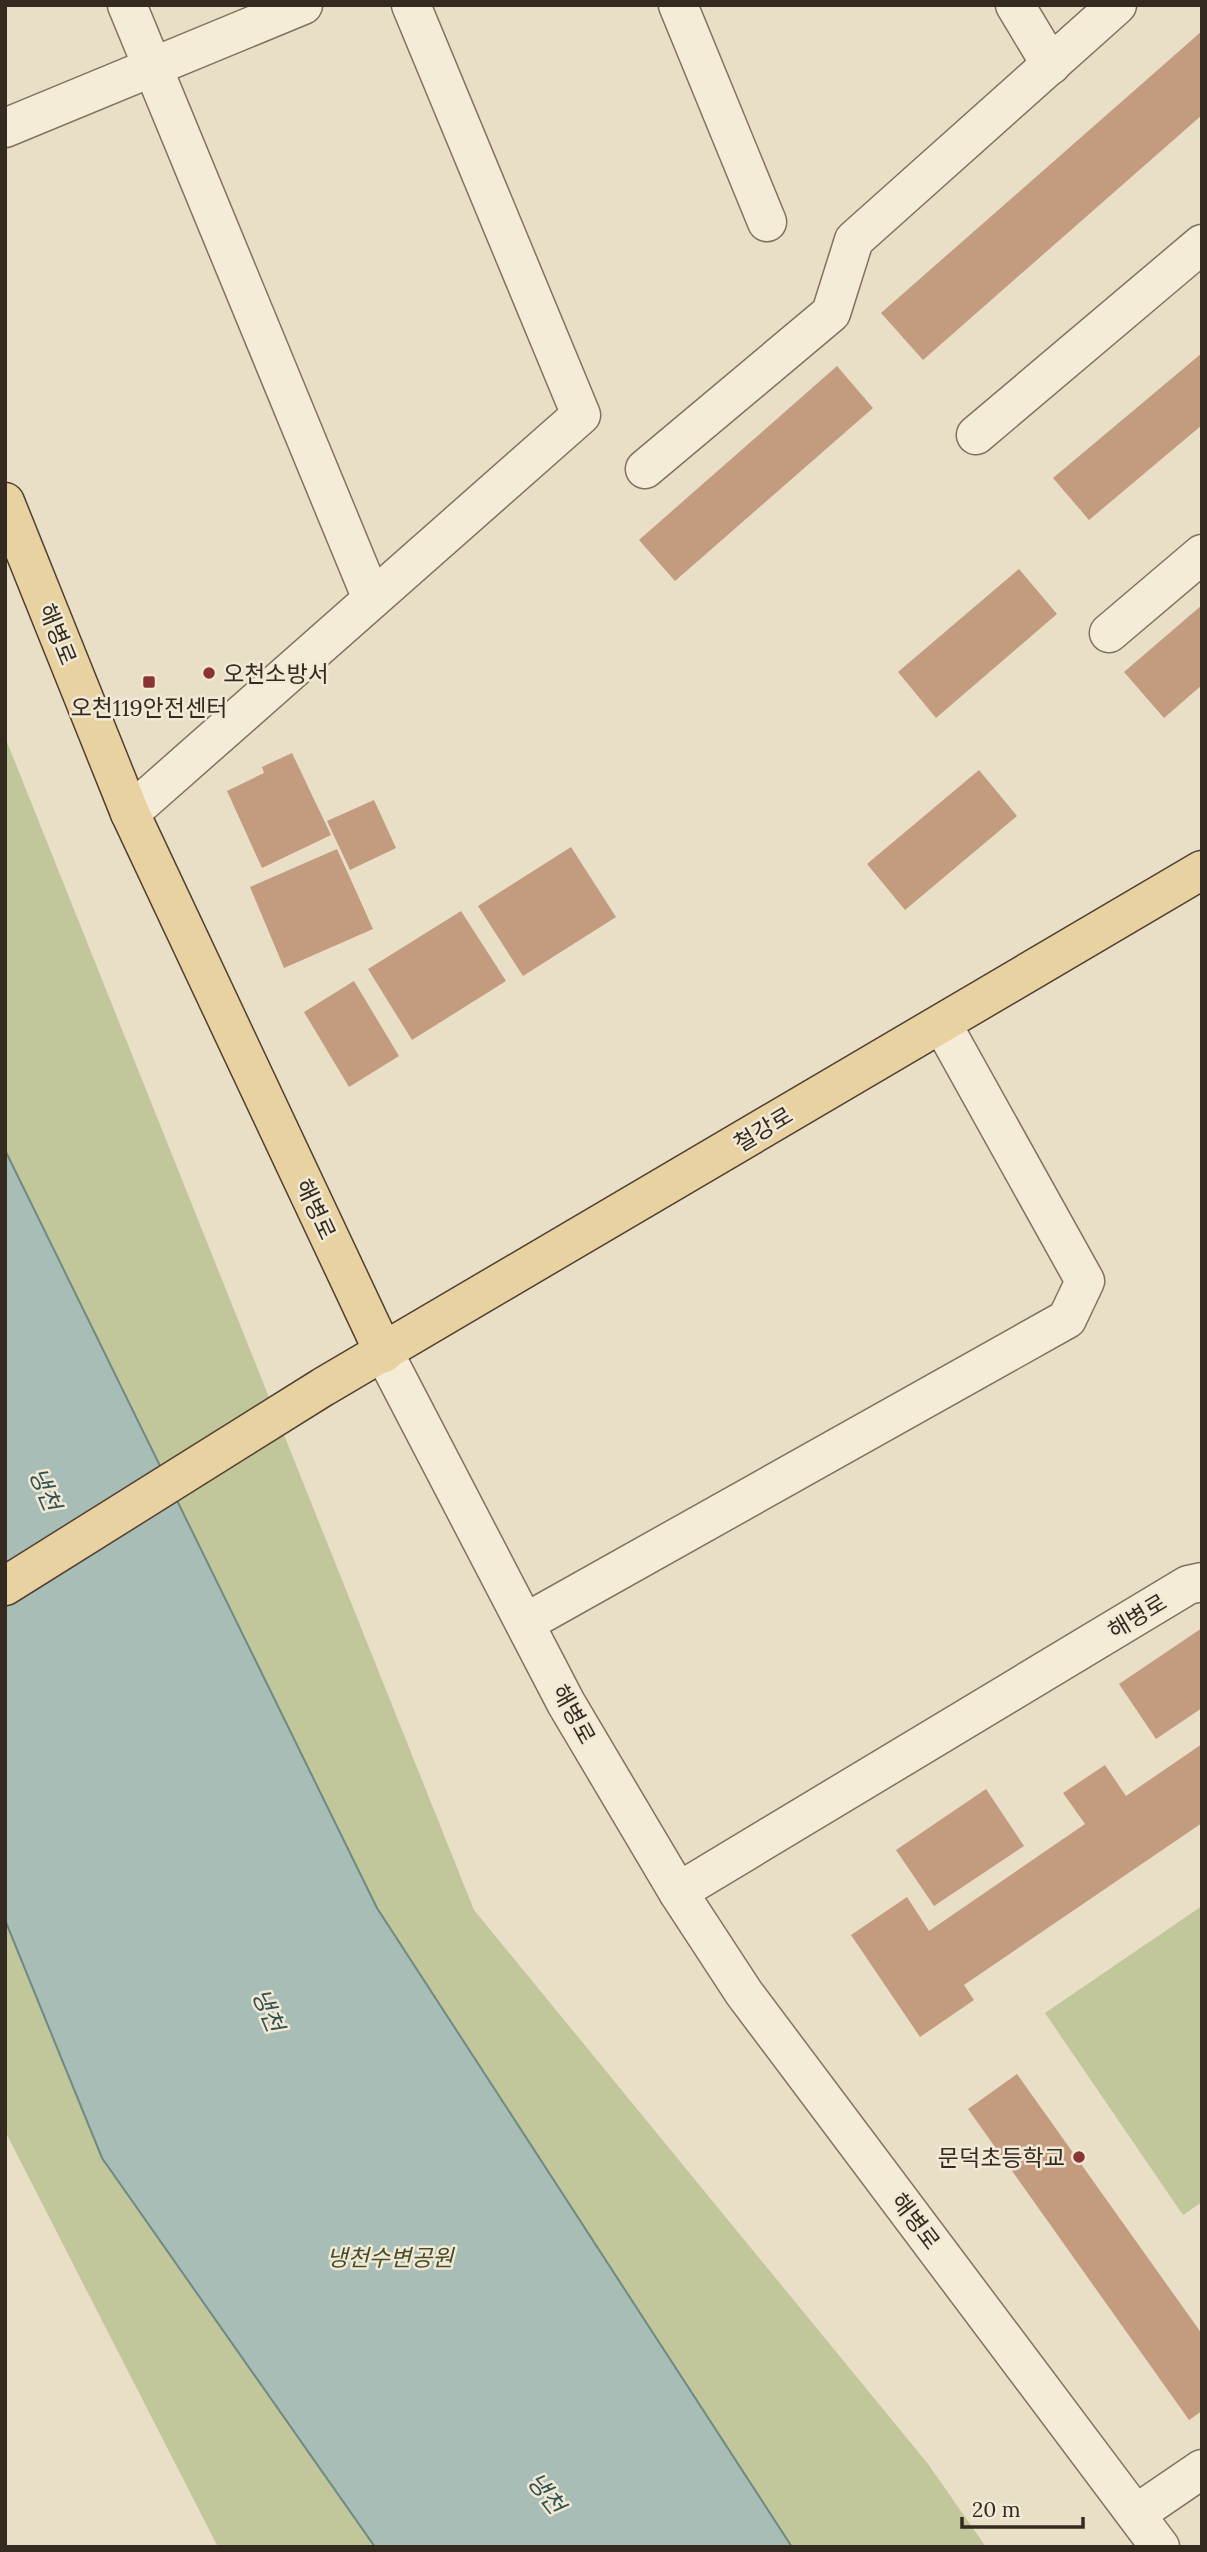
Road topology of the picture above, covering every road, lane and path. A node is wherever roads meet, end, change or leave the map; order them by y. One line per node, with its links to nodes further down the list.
1 (127, 5): 8 (street)
2 (303, 5): 8 (street)
3 (411, 5): 16 (street)
4 (678, 5): 10 (street)
5 (1015, 5): 7 (street)
6 (1117, 5): 7 (street)
7 (1051, 65): 13 (street)
8 (152, 67): 9 (street); 16 (street)
9 (5, 128)
10 (767, 222)
11 (1202, 244): 12 (street)
12 (976, 435)
13 (645, 470)
14 (5, 502): 18 (main road, 해병로)
15 (1202, 554): 17 (street)
16 (372, 599): 18 (street)
17 (1109, 633)
18 (130, 813): 21 (main road, 해병로)
19 (1202, 870): 20 (main road, 철강로)
20 (942, 1024): 21 (main road, 철강로); 24 (street)
21 (384, 1353): 23 (main road, 철강로); 24 (street, 해병로)
22 (1202, 1582): 25 (street, 해병로)
23 (5, 1586)
24 (524, 1623): 25 (street, 해병로)
25 (678, 1892): 27 (street, 해병로)
26 (1202, 2469): 27 (street)
27 (1136, 2514): 28 (street, 해병로)
28 (1160, 2547)

